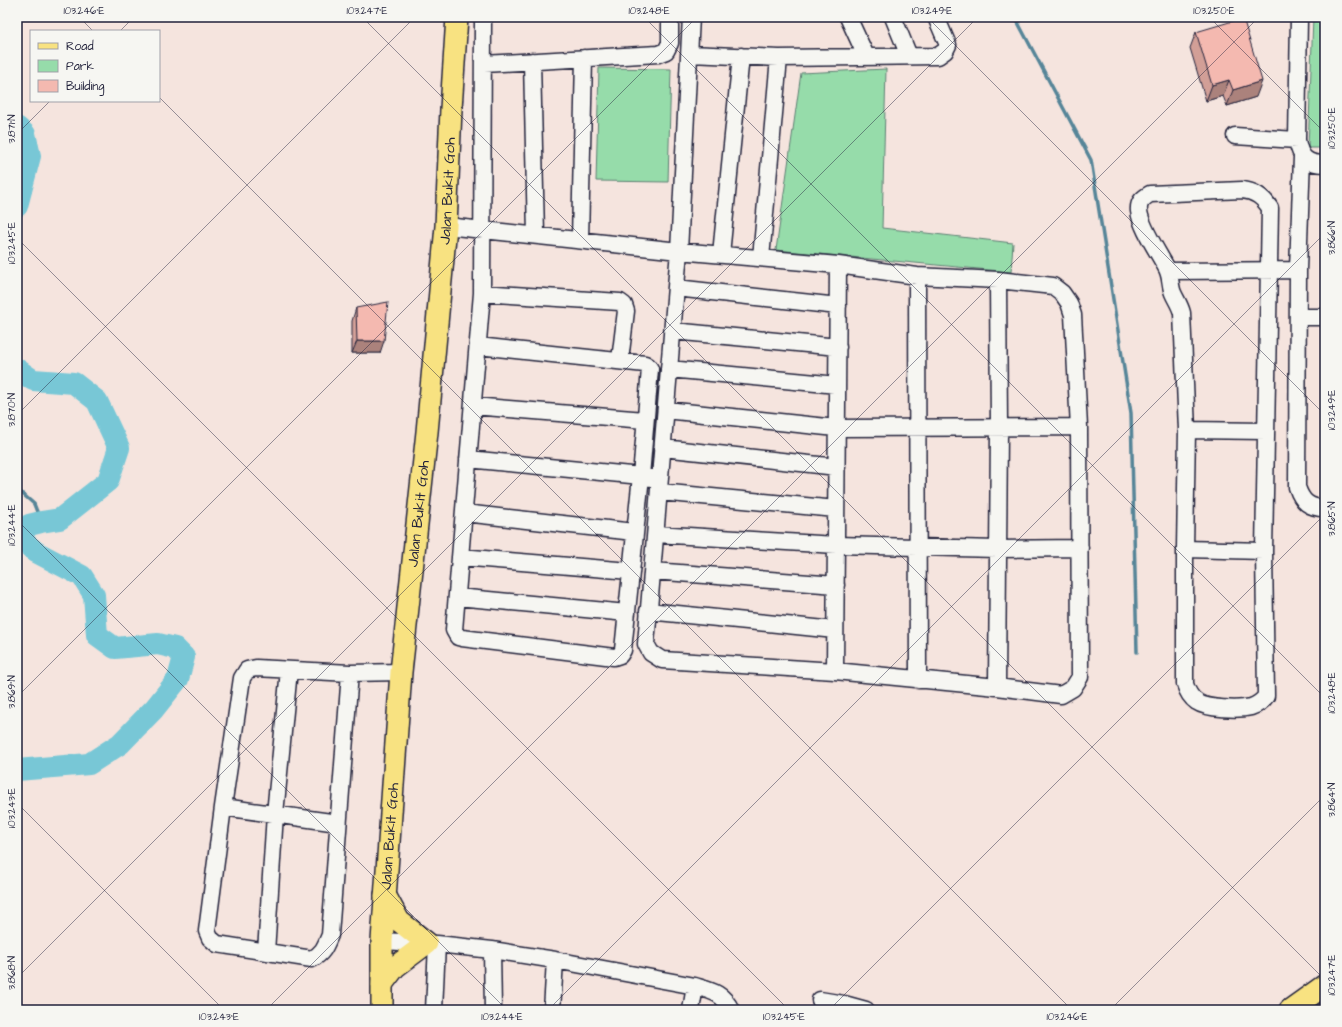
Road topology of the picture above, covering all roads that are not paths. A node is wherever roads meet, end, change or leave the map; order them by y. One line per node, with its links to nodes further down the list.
1 (457, 17): 20 (main road, Jalan Bukit Goh)
2 (483, 17): 16 (street)
3 (670, 17): 13 (street)
4 (691, 17): 9 (street)
5 (848, 17): 11 (street)
6 (893, 17): 12 (street)
7 (936, 17): 12 (street)
8 (1299, 17): 18 (street)
9 (690, 54): 10 (street); 24 (street)
10 (741, 56): 14 (street); 25 (street)
11 (866, 56): 12 (street); 14 (street)
12 (909, 56)
13 (584, 58): 15 (street); 23 (street)
14 (779, 58): 26 (street)
15 (532, 61): 16 (street); 22 (street)
16 (484, 64): 21 (street)
17 (1234, 136): 18 (street)
18 (1299, 148): 19 (street); 28 (street)
19 (1325, 164)
20 (446, 226): 21 (street); 79 (main road, Jalan Bukit Goh)
21 (482, 229): 22 (street); 34 (street)
22 (536, 235): 23 (street)
23 (580, 240): 24 (street)
24 (680, 251): 25 (street); 33 (street)
25 (721, 254): 26 (street)
26 (760, 258): 27 (street)
27 (838, 265): 31 (street); 35 (street)
28 (1298, 270): 30 (street); 36 (street)
29 (1168, 271): 30 (street); 30 (street); 51 (street)
30 (1269, 271): 52 (street)
31 (917, 276): 32 (street); 49 (street)
32 (998, 280): 47 (street); 50 (street)
33 (676, 288): 35 (street); 38 (street)
34 (482, 293): 39 (street); 41 (street)
35 (838, 306): 40 (street)
36 (1298, 317): 37 (street); 58 (street)
37 (1325, 317)
38 (673, 331): 40 (street); 42 (street)
39 (478, 346): 41 (street); 44 (street)
40 (838, 347): 43 (street)
41 (620, 360): 46 (street)
42 (669, 369): 43 (street); 45 (street)
43 (837, 385): 48 (street)
44 (473, 406): 46 (street); 54 (street)
45 (666, 410): 48 (street); 53 (street)
46 (645, 420): 56 (street)
47 (1079, 427): 50 (street); 65 (street)
48 (836, 428): 49 (street); 55 (street)
49 (918, 428): 50 (street); 64 (street)
50 (999, 428): 66 (street)
51 (1187, 430): 52 (street); 67 (street)
52 (1266, 431): 68 (street)
53 (663, 448): 55 (street); 57 (street)
54 (468, 459): 56 (street); 60 (street)
55 (836, 467): 59 (street)
56 (640, 476): 57 (street); 61 (street)
57 (660, 486): 59 (street); 62 (street)
58 (1325, 508)
59 (836, 509): 63 (street)
60 (464, 513): 61 (street); 69 (street)
61 (634, 532): 70 (street)
62 (656, 534): 63 (street); 71 (street)
63 (836, 545): 64 (street); 72 (street)
64 (917, 548): 66 (street); 81 (street)
65 (1080, 548): 66 (street); 82 (street)
66 (998, 549): 82 (street)
67 (1185, 549): 68 (street); 68 (street)
68 (1264, 551)
69 (460, 557): 70 (street); 73 (street)
70 (630, 571): 75 (street)
71 (653, 571): 72 (street); 74 (street)
72 (836, 585): 76 (street)
73 (457, 597): 75 (street); 75 (street)
74 (648, 611): 76 (street); 78 (street)
75 (627, 613)
76 (835, 630): 78 (street)
77 (289, 670): 80 (street); 83 (street); 84 (street)
78 (835, 671): 81 (street)
79 (401, 672): 80 (street); 86 (main road, Jalan Bukit Goh)
80 (350, 673): 85 (street)
81 (918, 680): 82 (street)
82 (997, 687)
83 (223, 807): 84 (street); 90 (street)
84 (275, 814): 85 (street); 90 (street)
85 (338, 823): 90 (street)
86 (385, 896): 87 (main road, Jalan Bukit Goh); 88 (main road)
87 (382, 941): 88 (street); 92 (main road, Jalan Bukit Goh)
88 (432, 943): 89 (street); 92 (main road); 97 (street)
89 (492, 950): 91 (street); 98 (street)
90 (266, 952)
91 (555, 960): 94 (street); 99 (street)
92 (382, 984): 96 (main road, Jalan Bukit Goh)
93 (1325, 985): 103 (main road)
94 (695, 986): 100 (street); 101 (street)
95 (820, 1000): 102 (street)
96 (382, 1010)
97 (434, 1010)
98 (493, 1010)
99 (552, 1010)
100 (691, 1010)
101 (731, 1010)
102 (866, 1010)
103 (1290, 1010)

